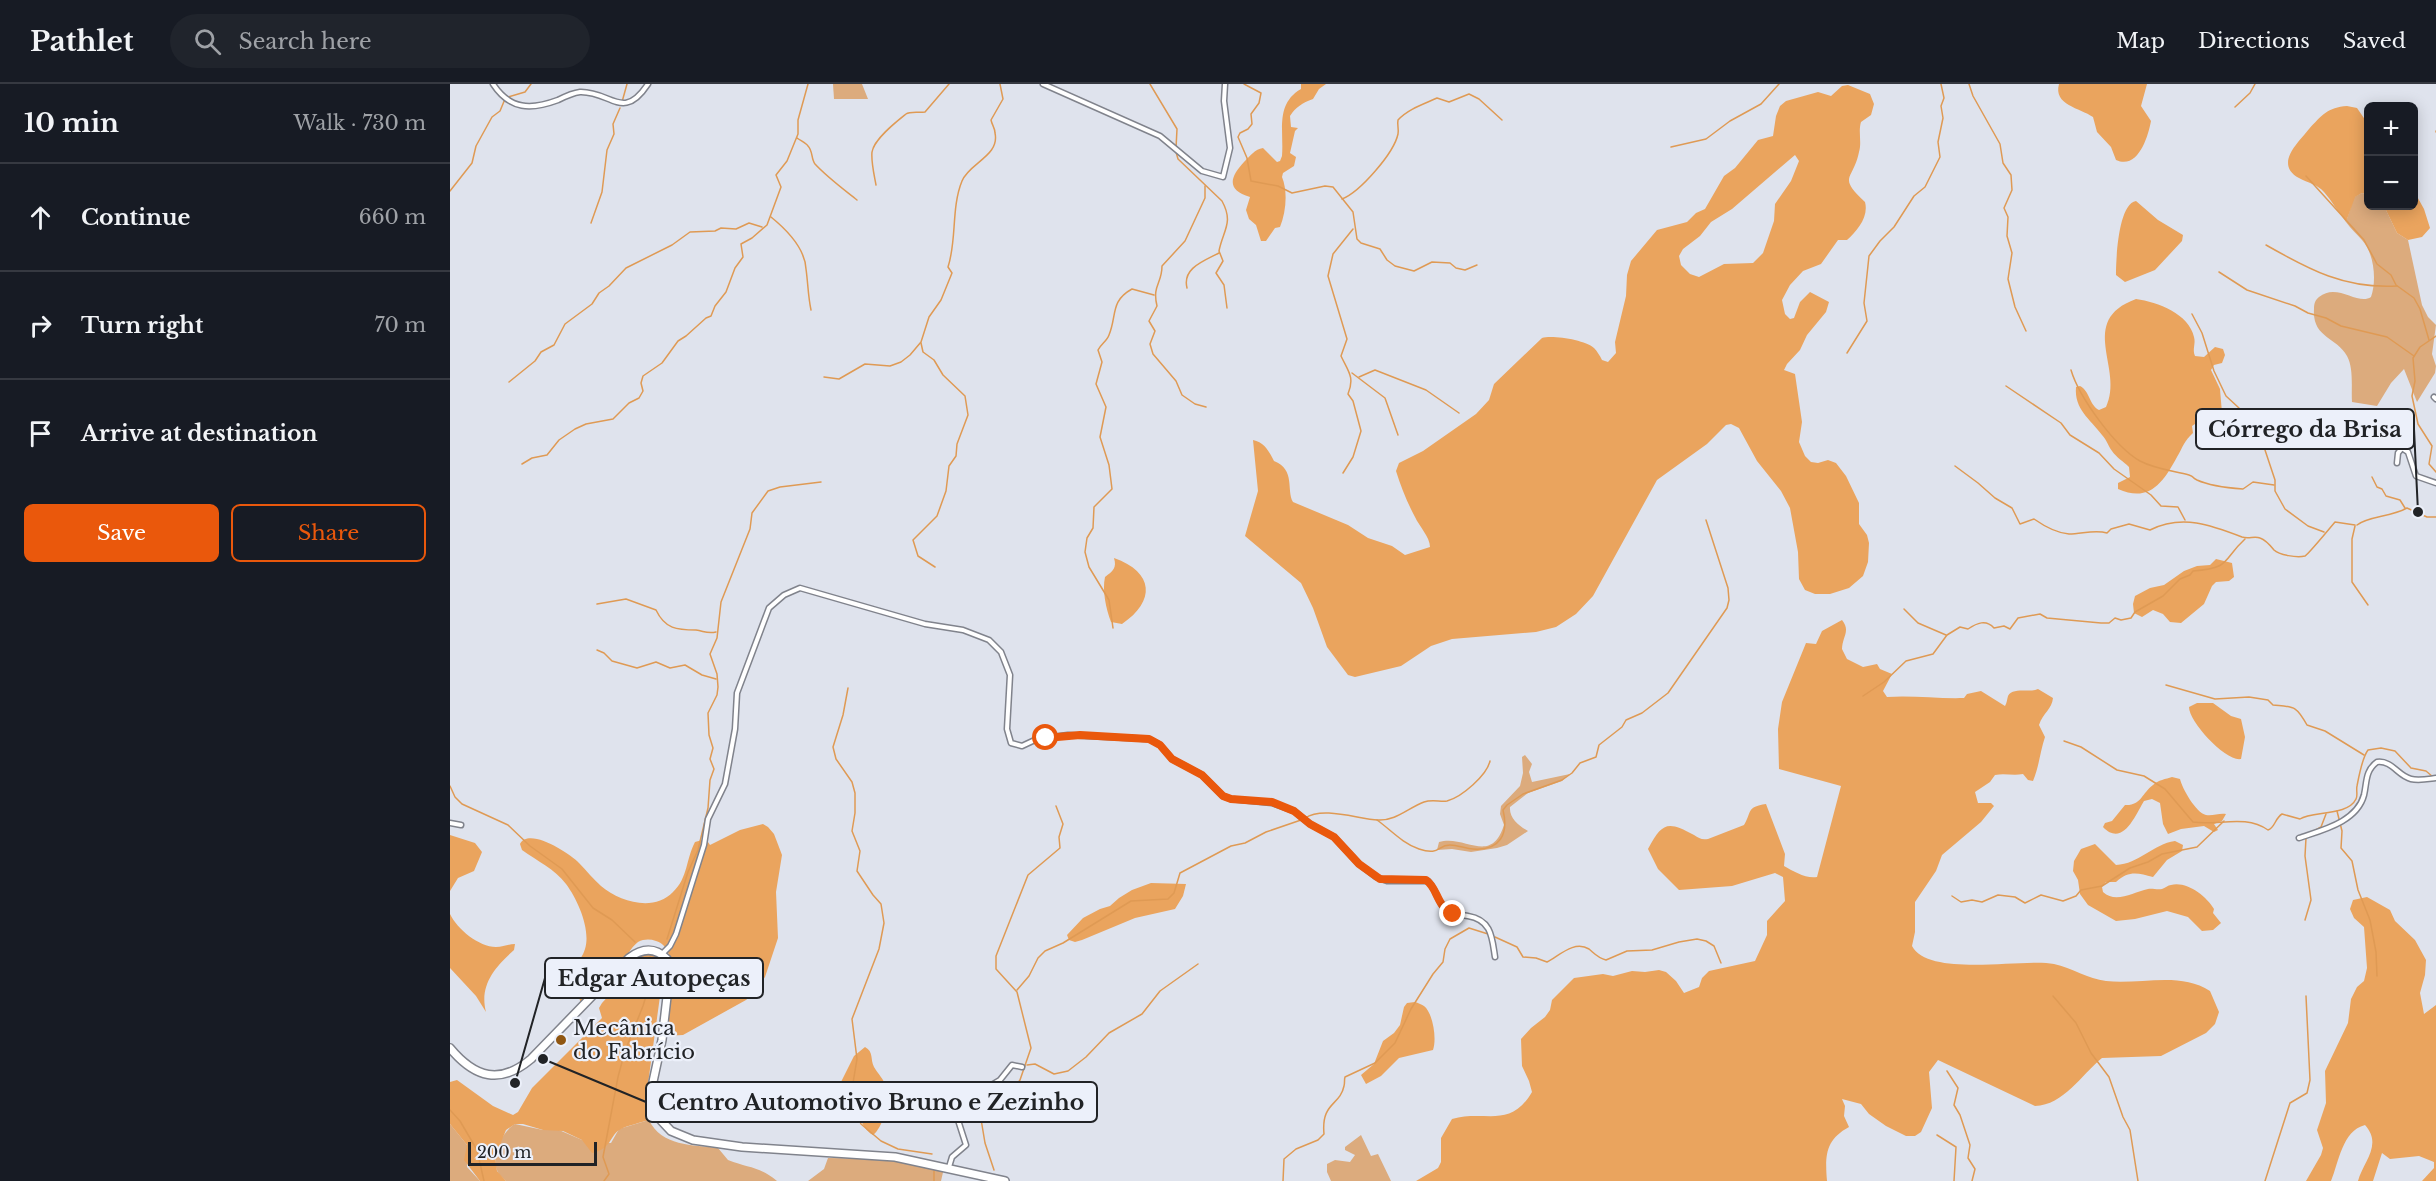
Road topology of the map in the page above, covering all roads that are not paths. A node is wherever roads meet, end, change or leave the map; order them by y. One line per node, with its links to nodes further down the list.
1 (494, 84): 2 (street)
2 (648, 84)
3 (1043, 84): 4 (street)
4 (1225, 84)
5 (2397, 463): 6 (street)
6 (2436, 483)
7 (2436, 778): 10 (street)
8 (450, 823): 9 (street)
9 (461, 825)
10 (2299, 838)
11 (662, 954): 12 (street); 13 (highway); 15 (highway)
12 (1495, 957)
13 (450, 1048)
14 (1022, 1067): 15 (street)
15 (950, 1167): 16 (highway)
16 (1005, 1181)

